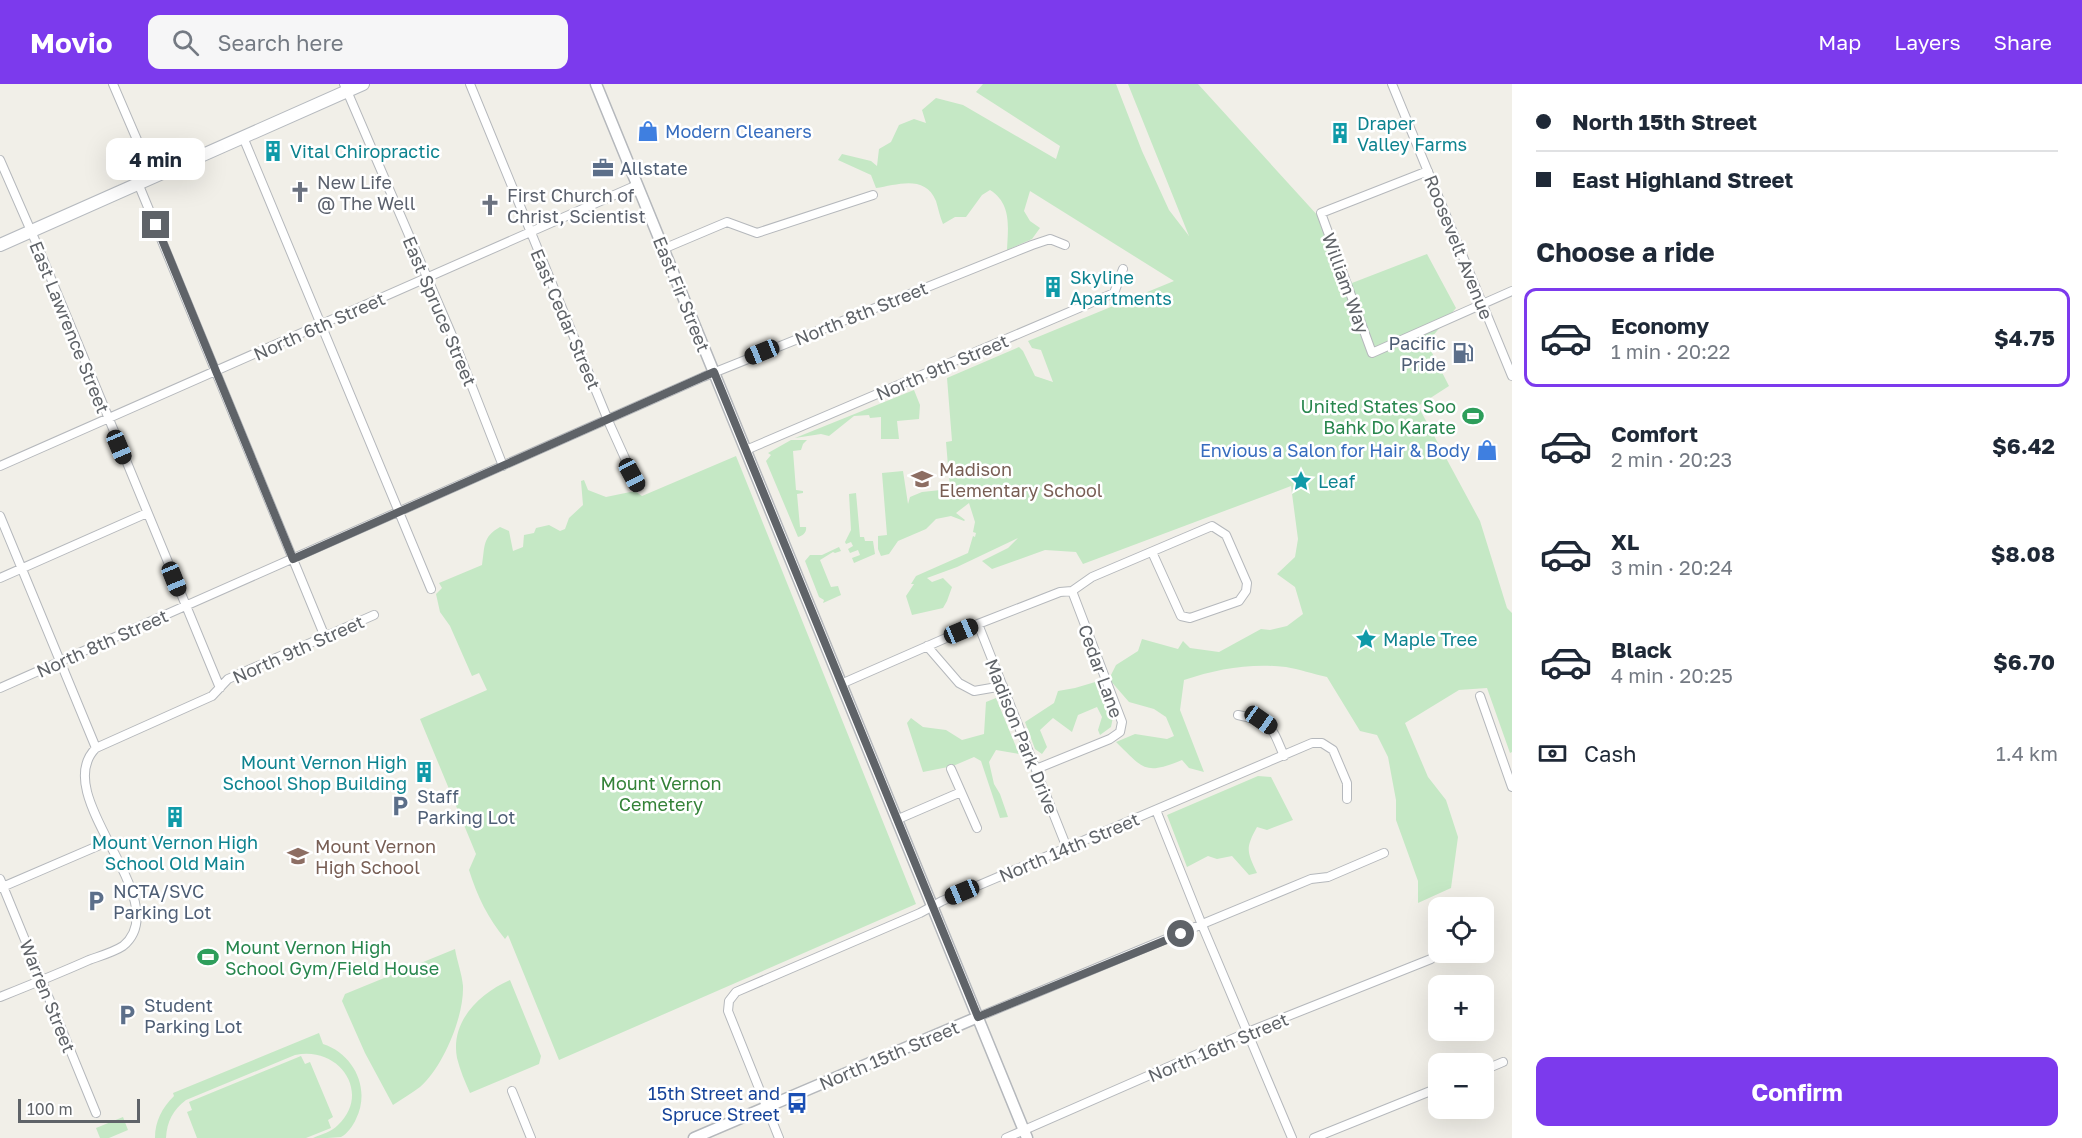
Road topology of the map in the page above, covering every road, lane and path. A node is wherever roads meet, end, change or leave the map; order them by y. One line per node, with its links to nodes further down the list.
1 (112, 84): 10 (street)
2 (363, 84): 6 (main road)
3 (470, 84): 15 (street, East Cedar Street)
4 (596, 84): 12 (street, East Fir Street)
5 (1392, 84): 9 (street, Roosevelt Avenue)
6 (345, 88): 7 (main road); 20 (street, East Spruce Street)
7 (243, 137): 10 (main road); 23 (street)
8 (0, 160): 14 (street, East Lawrence Street)
9 (1428, 171): 22 (street, Roosevelt Avenue); 22 (street, William Way)
10 (153, 177): 11 (main road)
11 (138, 183): 14 (main road); 24 (street)
12 (637, 185): 15 (street, North 6th Street); 18 (street, East Fir Street)
13 (873, 195): 18 (street)
14 (32, 231): 16 (main road); 27 (street, East Lawrence Street)
15 (530, 233): 20 (street, North 6th Street); 28 (street, East Cedar Street)
16 (0, 245)
17 (1065, 245): 25 (street, North 8th Street)
18 (663, 249): 25 (street, East Fir Street)
19 (1123, 269): 29 (street, North 9th Street)
20 (427, 278): 23 (street, North 6th Street); 31 (street, East Spruce Street)
21 (1512, 291): 22 (street)
22 (1483, 304): 26 (street, Roosevelt Avenue)
23 (321, 324): 24 (street, North 6th Street); 33 (street)
24 (215, 372): 27 (street, North 6th Street); 37 (street)
25 (714, 372): 28 (street, North 8th Street); 29 (street, East Fir Street)
26 (1512, 376)
27 (108, 420): 30 (street, North 6th Street); 34 (street, East Lawrence Street)
28 (608, 420): 31 (street, North 8th Street); 32 (street, East Cedar Street)
29 (746, 450): 48 (street, East Fir Street)
30 (0, 466)
31 (503, 466): 33 (street, North 8th Street)
32 (638, 487)
33 (399, 512): 37 (street, North 8th Street); 40 (street)
34 (147, 513): 38 (street); 42 (street, East Lawrence Street)
35 (0, 516): 38 (street)
36 (1152, 552): 36 (street); 41 (street)
37 (293, 559): 42 (street, North 8th Street); 45 (street)
38 (22, 568): 39 (street); 47 (street)
39 (0, 578)
40 (431, 589)
41 (1072, 591): 44 (street); 57 (street, Cedar Lane)
42 (185, 607): 47 (street, North 8th Street); 51 (street, East Lawrence Street)
43 (374, 615): 45 (street, North 9th Street)
44 (978, 624): 46 (street); 49 (street, Madison Park Drive)
45 (325, 637): 51 (street, North 9th Street)
46 (927, 646): 48 (street); 49 (street)
47 (61, 662): 50 (street, North 8th Street); 54 (street)
48 (841, 684): 62 (street, East Fir Street)
49 (1003, 686): 57 (street, Madison Park Drive)
50 (0, 688)
51 (220, 688): 54 (street, North 9th Street)
52 (1480, 696): 58 (street)
53 (1238, 715): 55 (street)
54 (96, 748): 64 (street)
55 (1284, 756): 60 (street, North 14th Street); 61 (street, North 14th Street)
56 (951, 769): 59 (street)
57 (1036, 769): 65 (street, Madison Park Drive)
58 (1512, 787)
59 (961, 792): 62 (street); 63 (street)
60 (1347, 799)
61 (1156, 810): 65 (street, North 14th Street); 69 (street)
62 (896, 820): 68 (street, East Fir Street)
63 (976, 828)
64 (107, 842): 67 (street); 71 (street)
65 (1067, 848): 68 (street, North 14th Street)
66 (1384, 853): 69 (street, North 15th Street)
67 (1, 885): 71 (street, Warren Street)
68 (932, 906): 73 (street, East Fir Street); 79 (street, North 14th Street)
69 (1202, 925): 73 (street, North 15th Street); 74 (street)
70 (1428, 960): 74 (street, North 16th Street)
71 (42, 980): 72 (street); 80 (street, Warren Street)
72 (0, 997)
73 (978, 1017): 79 (street, North 15th Street); 81 (street, East Fir Street)
74 (1248, 1032): 81 (street, North 16th Street); 86 (street)
75 (1503, 1062): 76 (street)
76 (1494, 1066)
77 (512, 1091): 82 (street)
78 (1428, 1092): 87 (street)
79 (767, 1107): 83 (street, North 15th Street); 84 (street)
80 (96, 1113)
81 (1026, 1134): 85 (street, North 16th Street)
82 (531, 1138)
83 (694, 1138)
84 (779, 1138)
85 (1006, 1138)
86 (1292, 1138)
87 (1314, 1138)

